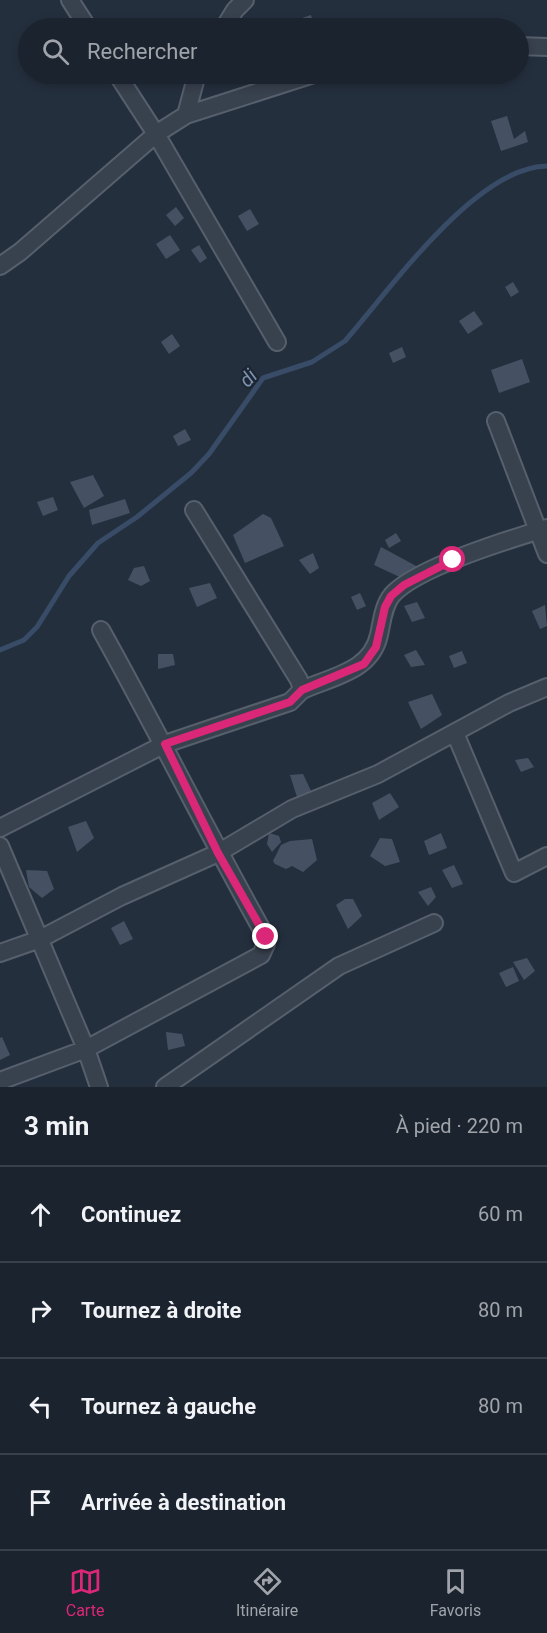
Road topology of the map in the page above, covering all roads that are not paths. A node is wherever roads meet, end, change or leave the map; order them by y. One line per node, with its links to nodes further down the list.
1 (70, 0): 3 (street)
2 (245, 0): 4 (street)
3 (82, 18)
4 (230, 18)
5 (529, 46): 6 (street)
6 (547, 47)
7 (124, 84): 11 (street)
8 (194, 84): 10 (street)
9 (283, 84): 10 (street)
10 (186, 115): 11 (street)
11 (156, 134): 12 (street); 13 (street)
12 (0, 266)
13 (277, 342)
14 (496, 421): 16 (street)
15 (194, 510): 20 (street)
16 (542, 530): 17 (street); 20 (street)
17 (547, 554)
18 (101, 630): 22 (street)
19 (547, 687): 21 (street)
20 (302, 690): 22 (street)
21 (455, 734): 25 (street); 26 (street)
22 (165, 744): 23 (street); 25 (street)
23 (0, 828)
24 (0, 846): 28 (street)
25 (218, 853): 28 (street); 30 (street)
26 (547, 856)
27 (434, 923): 33 (street)
28 (40, 939): 29 (street); 30 (street)
29 (0, 953)
30 (86, 1048): 31 (street); 32 (street)
31 (0, 1081)
32 (99, 1087)
33 (165, 1087)

